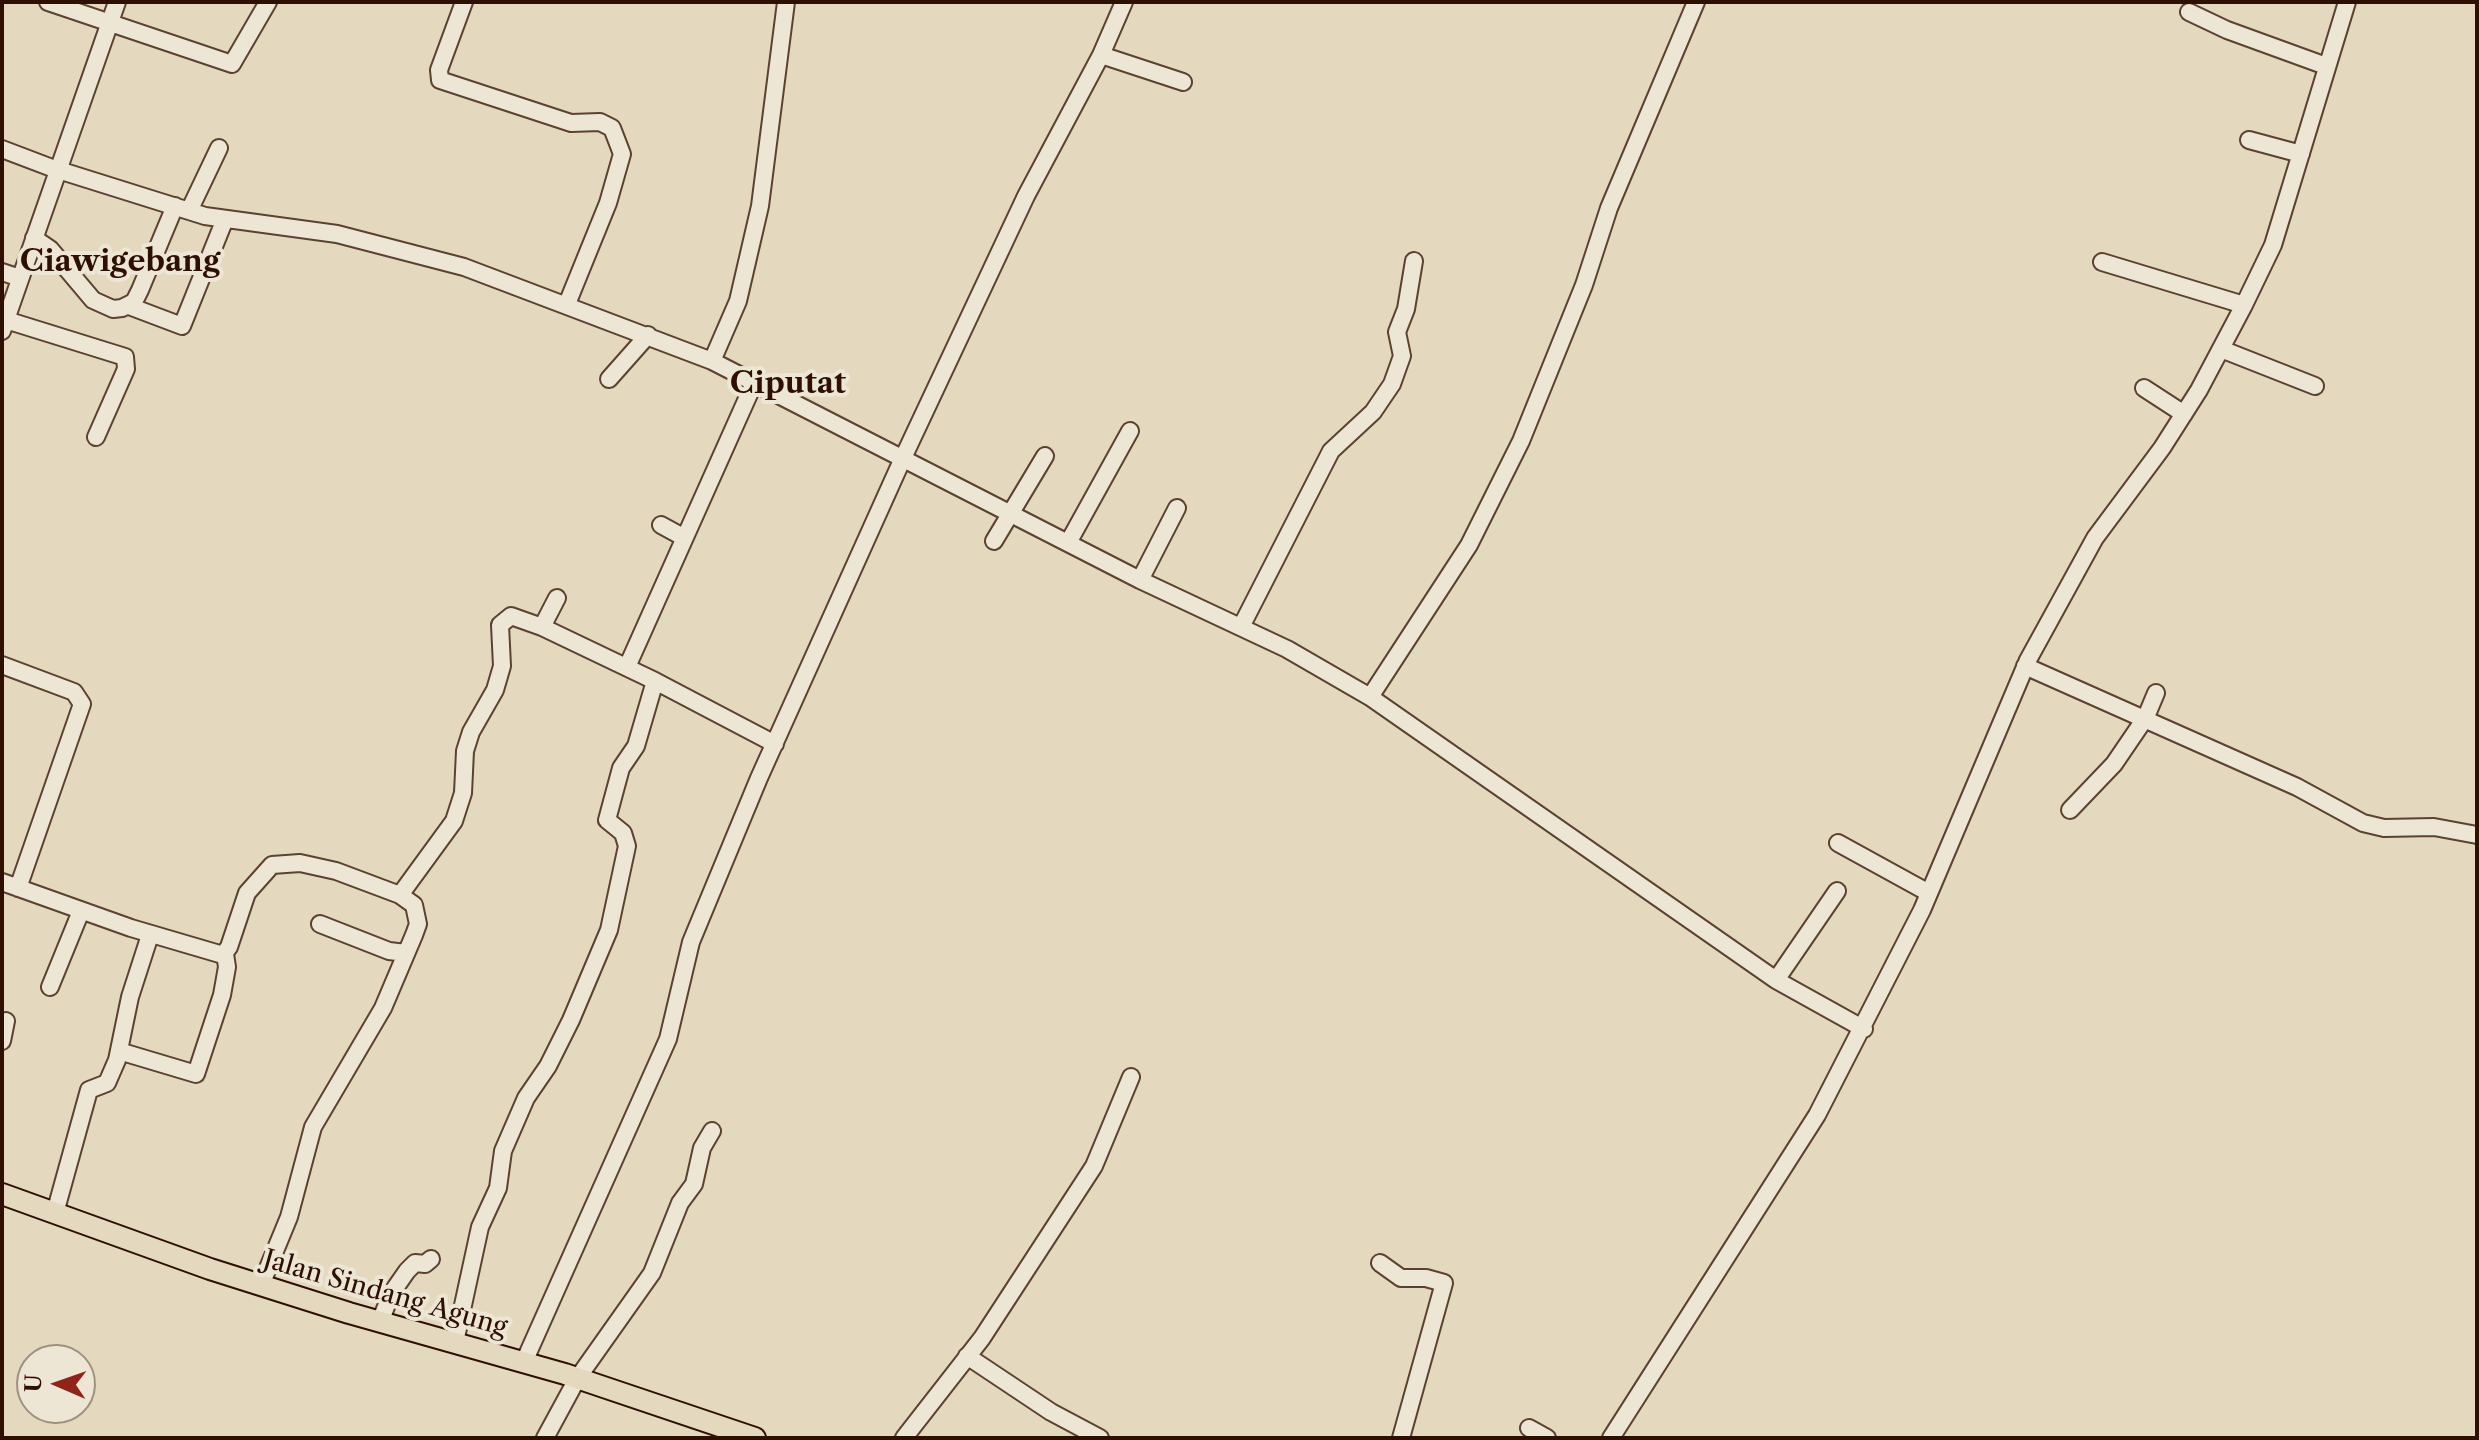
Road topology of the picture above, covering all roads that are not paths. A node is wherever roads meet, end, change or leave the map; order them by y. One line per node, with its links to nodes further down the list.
1 (48, 2): 10 (street)
2 (117, 2): 10 (street)
3 (268, 2): 10 (street)
4 (464, 2): 26 (street)
5 (786, 2): 32 (street)
6 (1124, 2): 11 (street)
7 (1696, 2): 57 (street)
8 (2347, 2): 12 (street)
9 (2189, 12): 12 (street)
10 (110, 24): 18 (street)
11 (1101, 55): 13 (street); 41 (street)
12 (2326, 66): 17 (street)
13 (1183, 82)
14 (2249, 140): 17 (street)
15 (219, 148): 19 (street)
16 (2, 149): 18 (street)
17 (2301, 154): 27 (street)
18 (57, 170): 19 (street); 21 (street)
19 (182, 208): 20 (street); 28 (street)
20 (225, 219): 26 (street); 28 (street)
21 (34, 238): 25 (street); 28 (street)
22 (1414, 261): 50 (street)
23 (2102, 262): 27 (street)
24 (2, 272): 25 (street)
25 (20, 278): 29 (street)
26 (554, 299): 30 (street)
27 (2244, 305): 31 (street)
28 (129, 306)
29 (4, 326): 39 (street)
30 (648, 335): 32 (street); 33 (street)
31 (2221, 349): 35 (street); 37 (street)
32 (712, 361): 34 (street)
33 (609, 379)
34 (754, 383): 41 (street); 45 (street)
35 (2315, 386)
36 (2144, 388): 37 (street)
37 (2184, 414): 53 (street)
38 (1130, 431): 47 (street)
39 (96, 437)
40 (1045, 456): 43 (street)
41 (903, 458): 43 (street); 59 (street)
42 (1177, 508): 48 (street)
43 (1012, 513): 46 (street); 47 (street)
44 (661, 525): 45 (street)
45 (683, 537): 54 (street)
46 (994, 541)
47 (1068, 543): 48 (street)
48 (1140, 580): 50 (street)
49 (557, 598): 51 (street)
50 (1242, 625): 57 (street)
51 (542, 627): 54 (street); 66 (street)
52 (2, 665): 63 (street)
53 (2025, 666): 58 (street); 65 (street)
54 (627, 667): 55 (street)
55 (655, 681): 59 (street); 86 (street)
56 (2156, 693): 58 (street)
57 (1370, 697): 72 (street)
58 (2146, 717): 60 (street); 61 (street)
59 (775, 744): 88 (street)
60 (2070, 810)
61 (2477, 835)
62 (1838, 843): 65 (street)
63 (10, 885): 67 (street)
64 (1837, 891): 72 (street)
65 (1929, 893): 75 (street)
66 (400, 895): 70 (street); 71 (street)
67 (81, 911): 69 (street); 73 (street)
68 (320, 924): 70 (street)
69 (150, 935): 71 (street); 77 (street)
70 (406, 953): 84 (street)
71 (225, 954): 77 (street)
72 (1776, 980): 75 (street)
73 (50, 987)
74 (6, 1021): 76 (street)
75 (1864, 1029): 97 (street)
76 (2, 1041)
77 (119, 1051): 81 (street)
78 (1131, 1077): 87 (street)
79 (712, 1131): 89 (street)
80 (2, 1194): 81 (main road, Jalan Sindang Agung)
81 (55, 1213): 84 (main road, Jalan Sindang Agung)
82 (431, 1259): 85 (street)
83 (1380, 1263): 95 (street)
84 (261, 1285): 85 (main road, Jalan Sindang Agung)
85 (380, 1322): 86 (main road, Jalan Sindang Agung)
86 (455, 1342): 88 (main road, Jalan Sindang Agung)
87 (967, 1356): 93 (street); 94 (street)
88 (524, 1362): 89 (main road, Jalan Sindang Agung)
89 (577, 1379): 91 (street); 92 (main road, Jalan Sindang Agung)
90 (1529, 1428): 96 (street)
91 (545, 1438)
92 (755, 1438)
93 (904, 1438)
94 (1100, 1438)
95 (1401, 1438)
96 (1547, 1438)
97 (1611, 1438)

